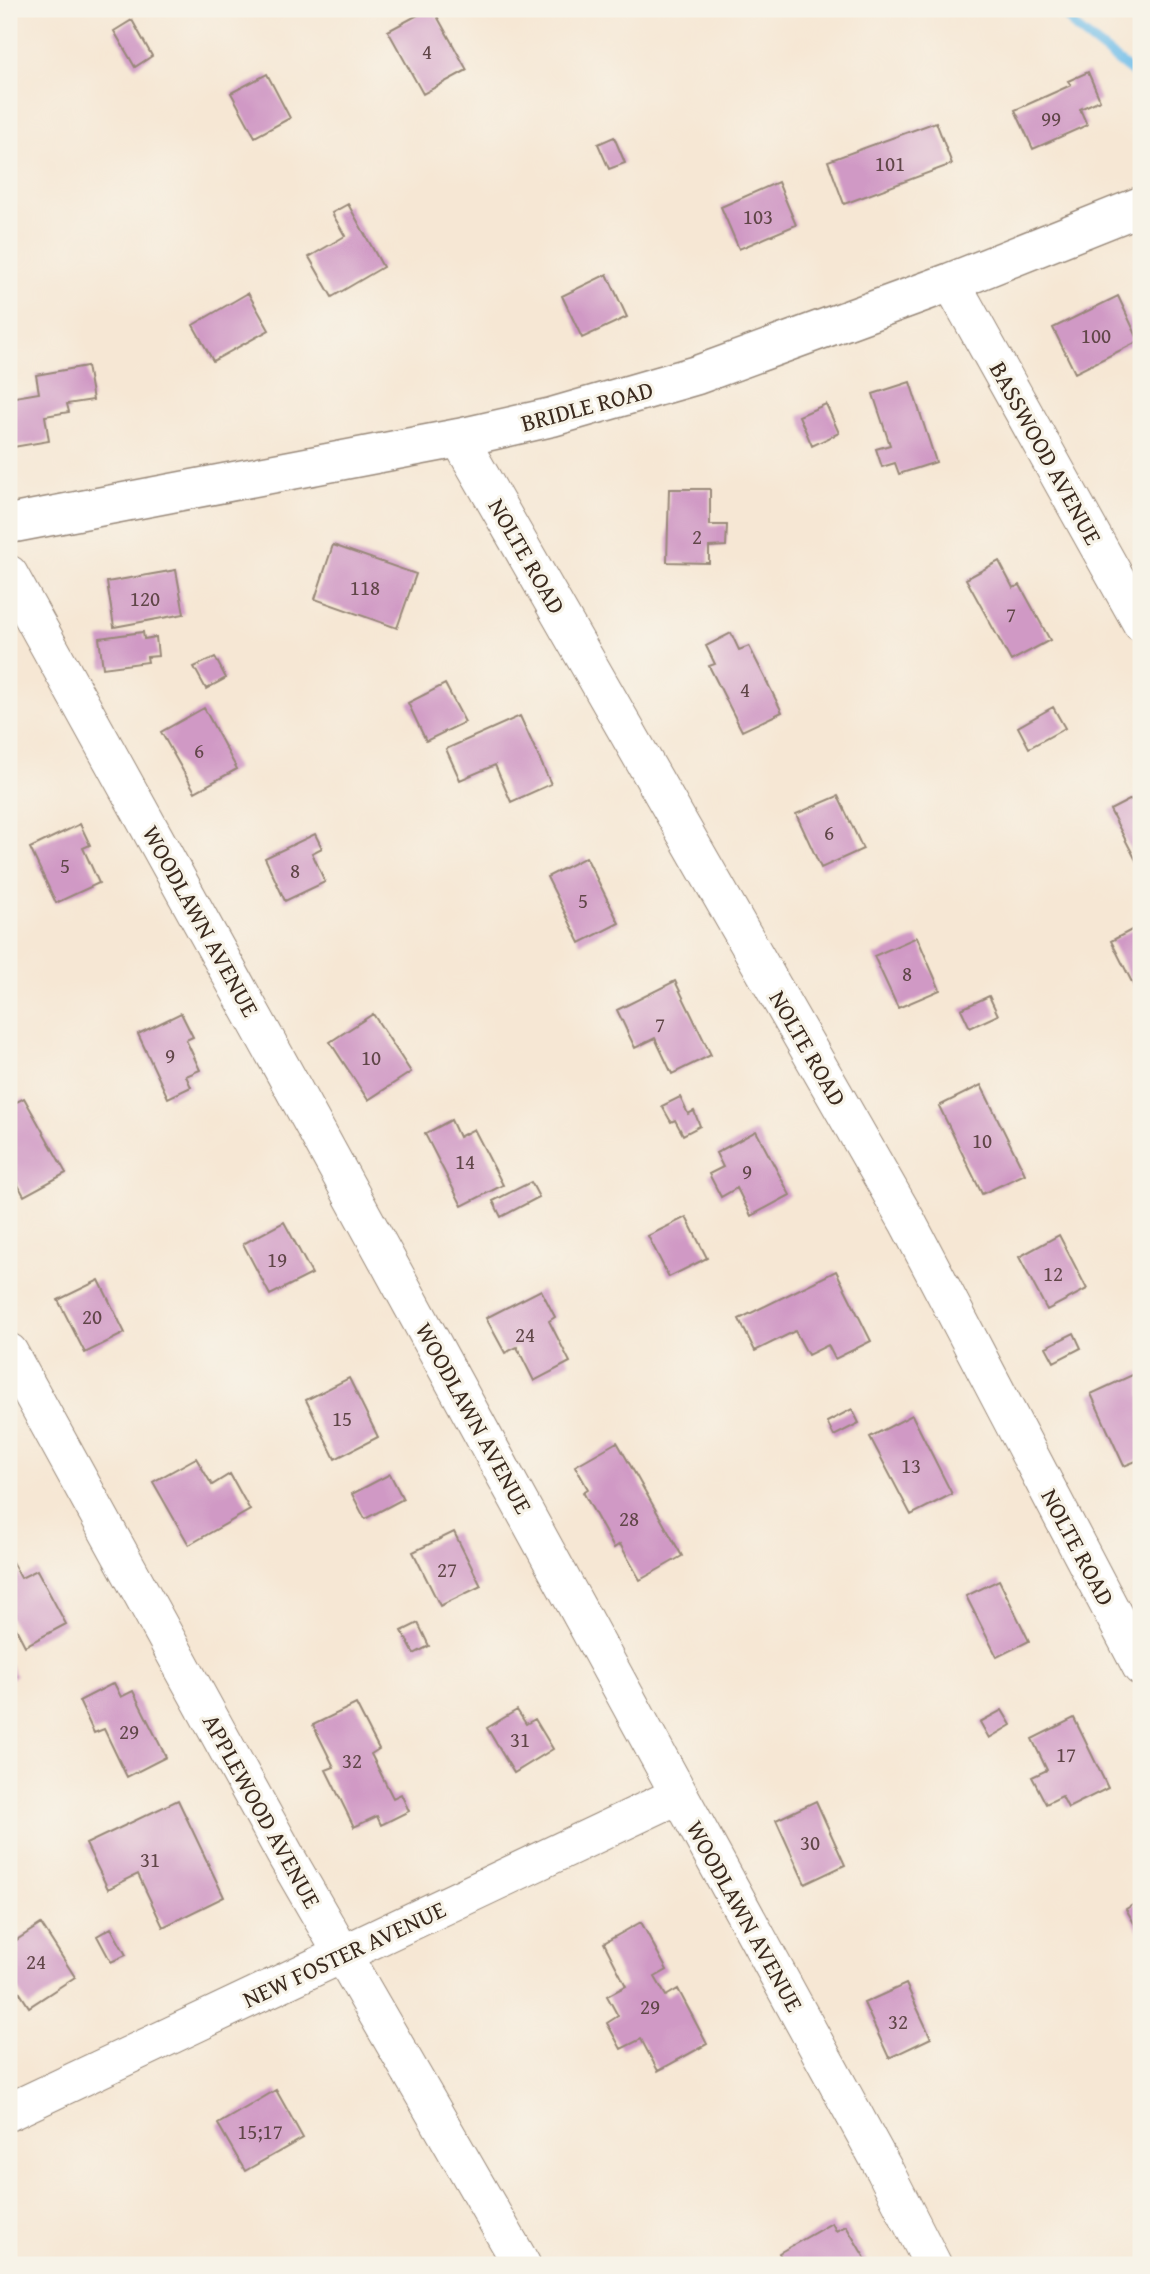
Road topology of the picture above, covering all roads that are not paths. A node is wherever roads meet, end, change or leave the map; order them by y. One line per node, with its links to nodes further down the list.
1 (1141, 206): 2 (street, BRIDLE ROAD)
2 (951, 282): 3 (street, BRIDLE ROAD); 6 (street, BASSWOOD AVENUE)
3 (459, 438): 4 (street, BRIDLE ROAD); 8 (street, NOLTE ROAD)
4 (9, 524)
5 (9, 574): 9 (street, WOODLAWN AVENUE)
6 (1141, 623)
7 (9, 1352): 10 (street, APPLEWOOD AVENUE)
8 (1141, 1667)
9 (679, 1795): 10 (street, NEW FOSTER AVENUE); 13 (street, WOODLAWN AVENUE)
10 (343, 1955): 11 (street, NEW FOSTER AVENUE); 12 (street, APPLEWOOD AVENUE)
11 (13, 2100)
12 (522, 2265)
13 (933, 2265)

